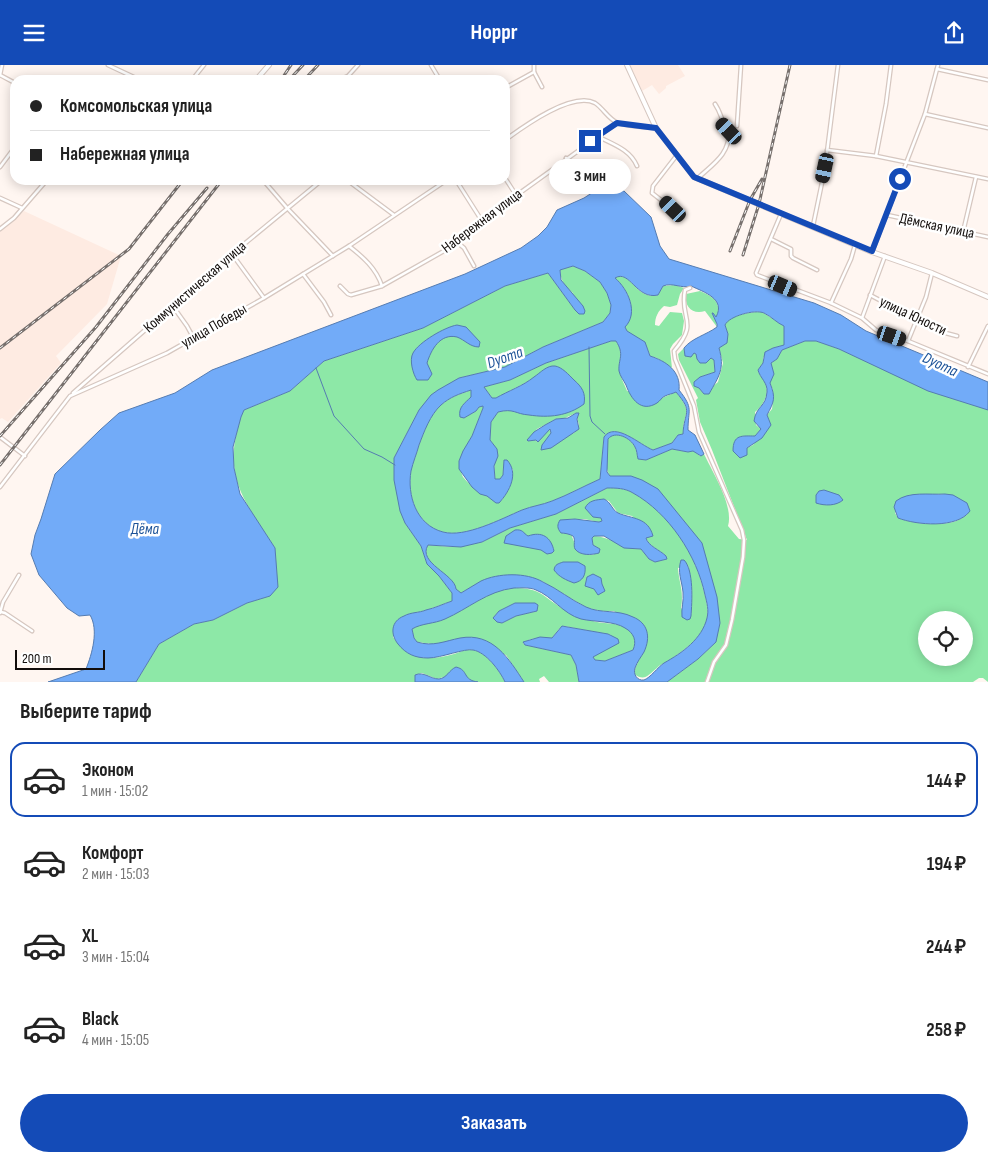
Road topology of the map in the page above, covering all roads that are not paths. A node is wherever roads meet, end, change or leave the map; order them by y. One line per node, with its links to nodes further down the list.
1 (2, 65): 13 (street)
2 (109, 65): 14 (street)
3 (204, 65): 15 (street)
4 (268, 65): 16 (street)
5 (358, 65): 17 (street)
6 (534, 65): 12 (street)
7 (627, 65): 25 (street)
8 (741, 65): 24 (street)
9 (838, 65): 29 (street)
10 (891, 65): 32 (street)
11 (938, 67): 18 (street); 22 (street)
12 (534, 72): 19 (street); 20 (street)
13 (0, 75)
14 (130, 75)
15 (196, 75)
16 (260, 75)
17 (349, 75)
18 (988, 80)
19 (510, 85)
20 (542, 87)
21 (715, 104): 39 (street)
22 (925, 114): 26 (street); 34 (street)
23 (617, 123): 25 (street); 27 (street); 28 (street, Набережная улица)
24 (736, 126)
25 (656, 128): 31 (street)
26 (988, 128)
27 (510, 136)
28 (597, 136): 33 (street, Набережная улица); 35 (street)
29 (827, 150): 32 (street); 57 (street)
30 (10, 154): 36 (street)
31 (677, 155): 39 (street); 52 (street)
32 (876, 156): 34 (street)
33 (566, 158): 37 (street); 48 (street, Набережная улица)
34 (907, 161): 38 (street); 55 (street)
35 (637, 165)
36 (0, 167)
37 (590, 174)
38 (976, 177): 40 (street); 59 (street)
39 (696, 178): 53 (street)
40 (988, 179)
41 (43, 185): 50 (street)
42 (267, 185): 51 (street)
43 (316, 185): 51 (street, Коммунистическая улица)
44 (354, 185): 54 (street)
45 (439, 185): 54 (street, улица Победы)
46 (459, 185): 56 (street)
47 (510, 185): 48 (street)
48 (516, 195): 56 (street, Набережная улица)
49 (0, 198): 50 (street)
50 (22, 208): 58 (street)
51 (288, 209): 66 (street, Коммунистическая улица); 68 (street)
52 (674, 211)
53 (781, 213): 57 (street); 61 (street)
54 (394, 215): 64 (street, улица Победы)
55 (886, 215): 59 (street, Дёмская улица); 65 (street)
56 (482, 221): 62 (street, Набережная улица)
57 (813, 226): 63 (street)
58 (0, 229)
59 (963, 232): 60 (street, Дёмская улица)
60 (988, 237)
61 (771, 239): 70 (street); 79 (street)
62 (458, 243): 69 (street); 74 (street, Набережная улица)
63 (855, 244): 65 (street); 79 (street)
64 (349, 246): 68 (street, улица Победы); 74 (street)
65 (872, 251): 67 (street)
66 (232, 254): 78 (street); 80 (street, Коммунистическая улица)
67 (885, 255): 71 (street); 76 (street)
68 (332, 256): 72 (street, улица Победы)
69 (474, 266)
70 (817, 269)
71 (932, 273): 77 (street); 83 (street)
72 (303, 274): 78 (street, улица Победы); 81 (street)
73 (340, 286): 74 (street, Набережная улица)
74 (382, 286)
75 (690, 288): 100 (street)
76 (870, 295): 82 (street); 83 (street, улица Юности)
77 (988, 297)
78 (264, 298): 86 (street, улица Победы)
79 (831, 303): 82 (street)
80 (172, 305): 86 (street); 90 (street, Коммунистическая улица)
81 (330, 315)
82 (862, 318): 87 (street)
83 (916, 320): 85 (street, улица Юности); 87 (street)
84 (988, 327): 88 (street)
85 (957, 336)
86 (193, 338): 91 (street, улица Победы)
87 (908, 341): 88 (street)
88 (968, 367): 89 (street)
89 (988, 374)
90 (86, 381): 91 (street); 92 (street, Коммунистическая улица)
91 (90, 387): 92 (street, улица Победы)
92 (70, 396): 94 (street, улица Победы)
93 (0, 437): 94 (street)
94 (25, 456): 95 (street, улица Победы)
95 (0, 487)
96 (19, 575): 97 (street)
97 (1, 601): 98 (street)
98 (0, 613): 99 (street)
99 (32, 631)
100 (708, 682)

